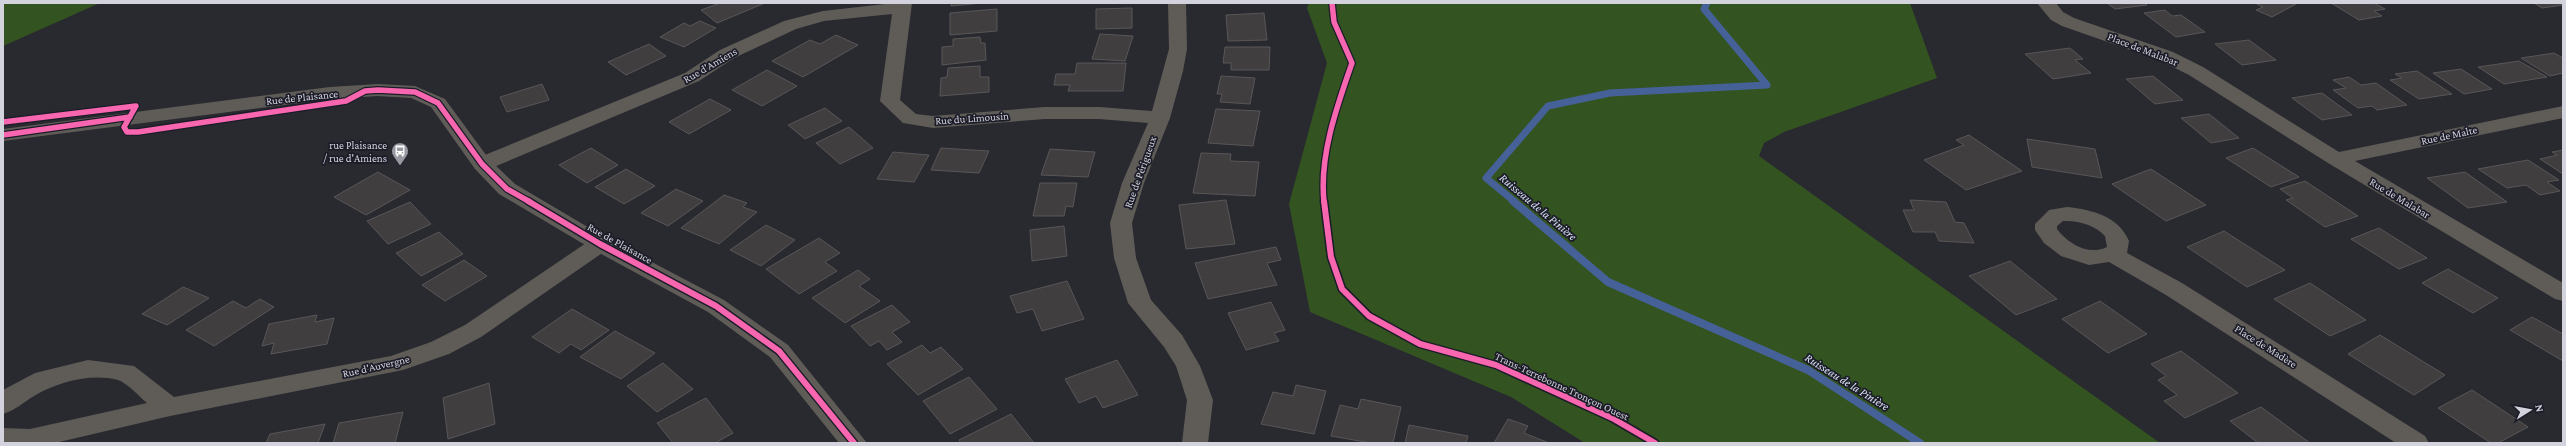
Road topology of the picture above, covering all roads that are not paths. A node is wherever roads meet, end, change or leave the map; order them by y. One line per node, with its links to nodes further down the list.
1 (1177, 3): 6 (street, Rue de Périgueux)
2 (2046, 3): 4 (street, Place de Malabar)
3 (901, 5): 6 (street, Rue du Limousin); 9 (street, Rue d'Amiens)
4 (2240, 98): 8 (street, Rue de Malabar)
5 (2563, 112): 8 (street, Rue de Malte)
6 (1160, 118): 17 (street, Rue de Périgueux)
7 (3, 135): 9 (street, Rue de Plaisance)
8 (2335, 159): 12 (street, Rue de Malabar)
9 (482, 164): 10 (street, Rue de Plaisance)
10 (600, 244): 14 (street, Rue d'Auvergne); 16 (street, Rue de Plaisance)
11 (2112, 254): 18 (street, Place de Madère)
12 (2563, 293)
13 (3, 405): 14 (street)
14 (170, 407): 15 (street, Rue d'Auvergne)
15 (3, 438)
16 (854, 443)
17 (1195, 443)
18 (2416, 443)

